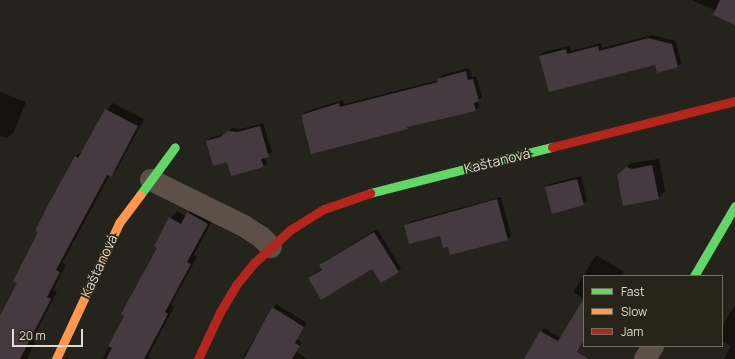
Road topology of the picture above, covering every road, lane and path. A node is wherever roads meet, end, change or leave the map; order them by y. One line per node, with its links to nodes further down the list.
1 (735, 101): 5 (street, Kaštanová)
2 (175, 147): 3 (street, Kaštanová)
3 (151, 180): 5 (street); 8 (street, Kaštanová)
4 (735, 206): 6 (street)
5 (271, 247): 9 (street, Kaštanová)
6 (695, 275)
7 (652, 347): 10 (street)
8 (56, 359)
9 (198, 359)
10 (646, 359)

